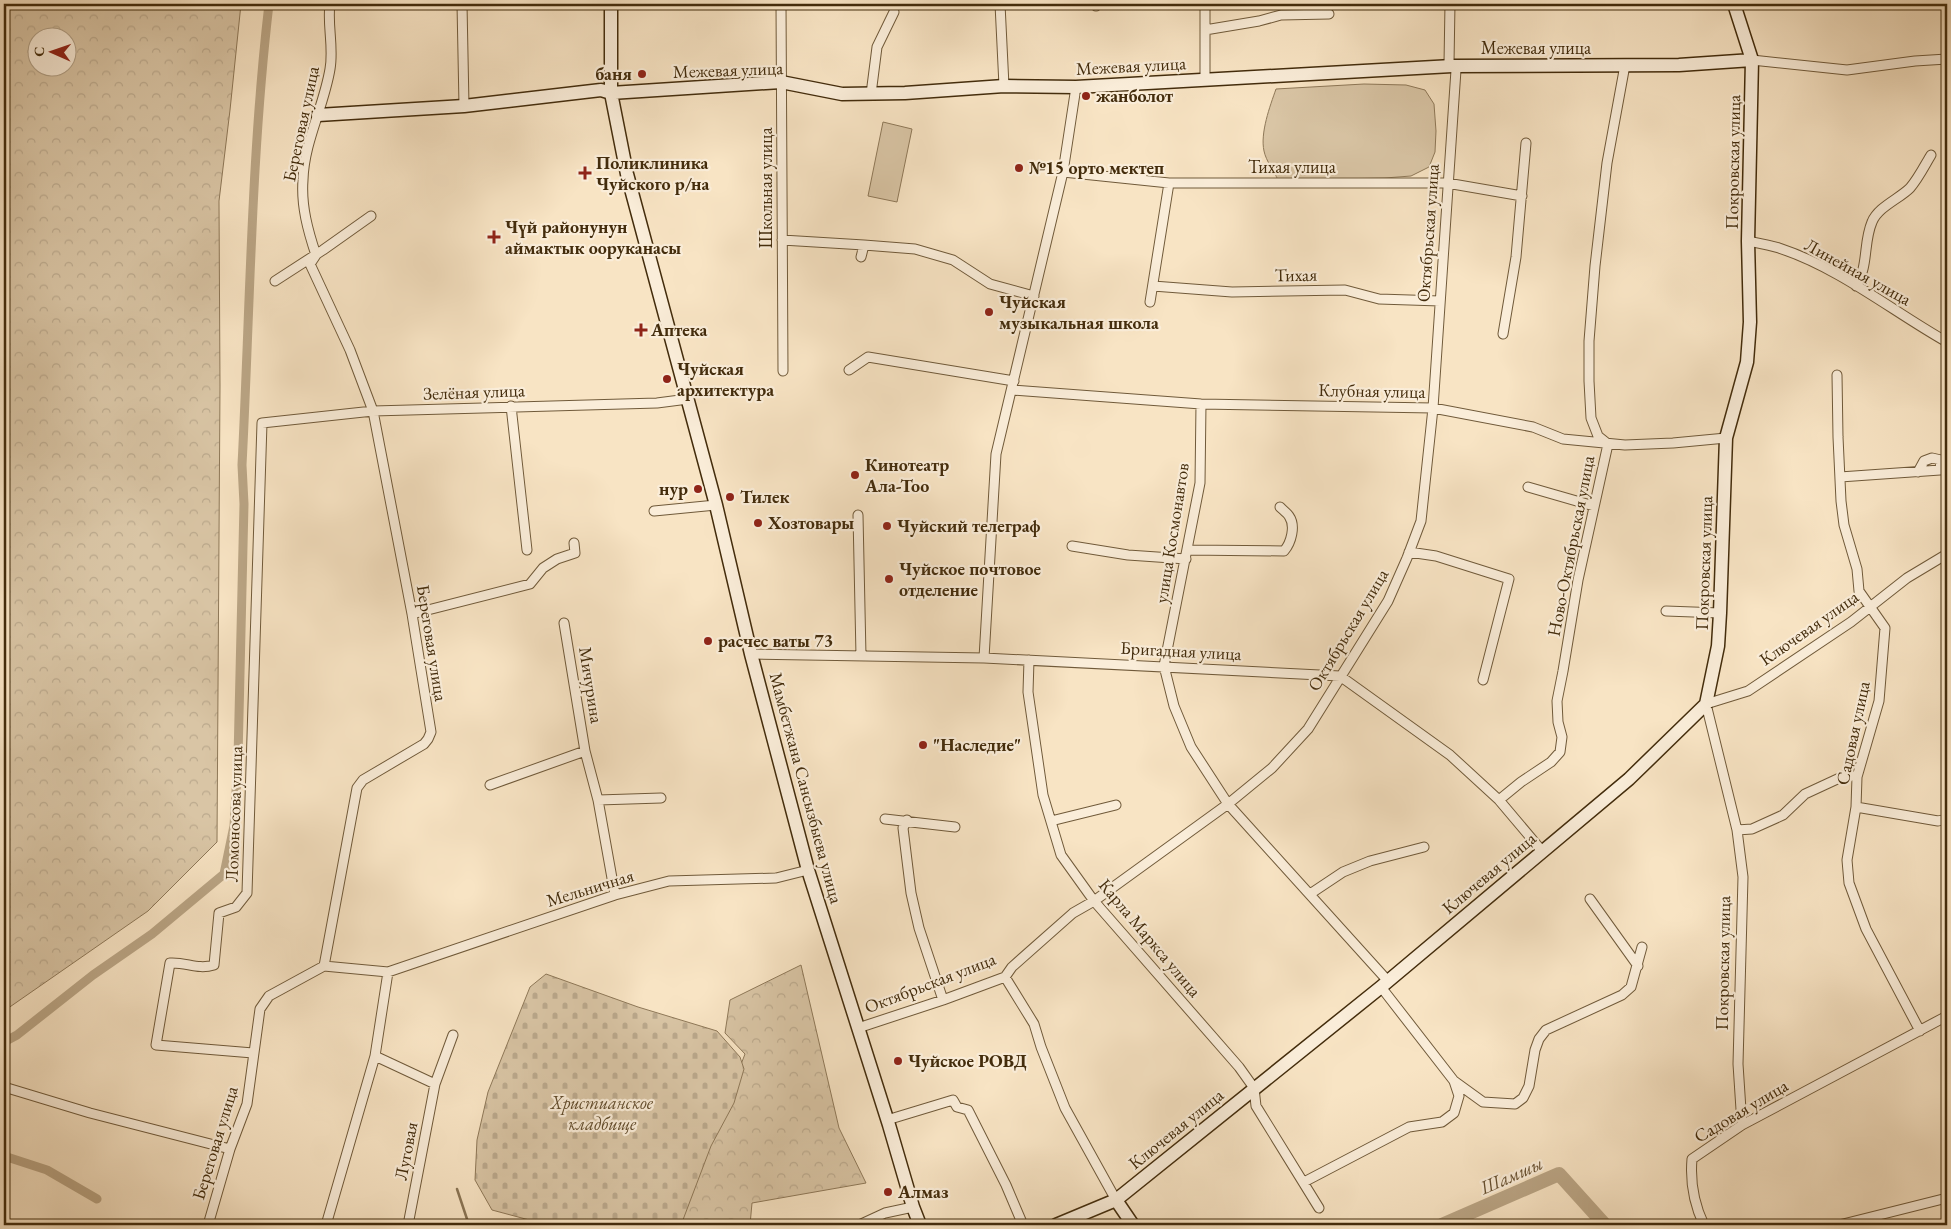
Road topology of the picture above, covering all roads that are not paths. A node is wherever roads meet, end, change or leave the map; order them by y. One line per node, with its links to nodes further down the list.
1 (330, 4): 23 (street, Береговая улица)
2 (462, 4): 22 (street)
3 (611, 4): 20 (street, Мамбетжана Сансызбыева улица)
4 (781, 4): 17 (street, Школьная улица)
5 (1000, 4): 18 (street)
6 (1205, 4): 11 (street)
7 (1450, 4): 15 (street, Октябрьская улица)
8 (1734, 4): 13 (street, Покровская улица)
9 (894, 12): 21 (street)
10 (1328, 14): 11 (street)
11 (1205, 30): 16 (street)
12 (1947, 59): 13 (street, Межевая улица)
13 (1752, 60): 14 (street, Межевая улица); 32 (street, Покровская улица)
14 (1625, 65): 15 (street, Межевая улица); 55 (street, Ново-Октябрьская улица)
15 (1452, 66): 16 (street, Межевая улица); 28 (street, Октябрьская улица)
16 (1206, 80): 19 (street, Межевая улица)
17 (782, 82): 20 (street, Межевая улица); 21 (street, Межевая улица); 31 (street, Школьная улица)
18 (1004, 86): 19 (street, Межевая улица); 21 (street, Межевая улица)
19 (1076, 87): 26 (street)
20 (611, 93): 22 (street, Межевая улица); 48 (street, Мамбетжана Сансызбыева улица)
21 (871, 94)
22 (464, 106): 23 (street, Межевая улица)
23 (318, 115): 34 (street, Береговая улица)
24 (1526, 143): 29 (street)
25 (1931, 155): 38 (street)
26 (1062, 172): 27 (street, Тихая улица); 39 (street)
27 (1169, 183): 28 (street, Тихая улица); 37 (street)
28 (1447, 183): 29 (street, Тихая улица); 40 (street, Октябрьская улица)
29 (1522, 196): 42 (street)
30 (371, 216): 34 (street)
31 (782, 240): 33 (street); 45 (street, Школьная улица)
32 (1748, 241): 38 (street, Линейная улица); 54 (street, Покровская улица)
33 (864, 245): 35 (street); 39 (street)
34 (316, 255): 36 (street); 52 (street, Береговая улица)
35 (862, 257)
36 (275, 281)
37 (1153, 286): 40 (street, Тихая); 41 (street)
38 (1856, 286): 43 (street, Линейная улица)
39 (1034, 296): 47 (street)
40 (1440, 300): 51 (street, Октябрьская улица)
41 (1150, 302)
42 (1503, 334)
43 (1947, 342)
44 (849, 370): 47 (street, Клубная улица)
45 (783, 371)
46 (1838, 375): 57 (street, Садовая улица)
47 (1013, 386): 49 (street, Клубная улица); 77 (street)
48 (688, 399): 50 (street, Зелёная улица); 59 (street, Мамбетжана Сансызбыева улица)
49 (1201, 404): 51 (street, Клубная улица); 68 (street, улица Космонавтов)
50 (511, 406): 52 (street, Зелёная улица); 66 (street)
51 (1433, 408): 55 (street, Клубная улица); 67 (street, Октябрьская улица)
52 (373, 411): 53 (street, Зелёная улица); 73 (street, Береговая улица)
53 (262, 423): 116 (street, Ломоносова улица)
54 (1726, 438): 55 (street, Клубная улица); 72 (street, Покровская улица)
55 (1608, 444): 60 (street, Ново-Октябрьская улица)
56 (1918, 472): 57 (street)
57 (1840, 477): 70 (street, Садовая улица)
58 (1528, 487): 60 (street)
59 (716, 505): 62 (street); 75 (street, Мамбетжана Сансызбыева улица)
60 (1594, 506): 88 (street, Ново-Октябрьская улица)
61 (1280, 507): 68 (street)
62 (654, 512)
63 (858, 514): 76 (street)
64 (574, 543): 73 (street)
65 (1072, 546): 68 (street)
66 (527, 550)
67 (1410, 552): 80 (street, Октябрьская улица); 81 (street)
68 (1187, 554): 79 (street, улица Космонавтов)
69 (1947, 554): 70 (street, Ключевая улица)
70 (1869, 607): 82 (street, Ключевая улица); 84 (street, Садовая улица)
71 (1666, 611): 72 (street)
72 (1720, 613): 82 (street, Покровская улица)
73 (412, 614): 106 (street, Береговая улица)
74 (564, 623): 83 (street, Мичурина)
75 (751, 654): 76 (street, Бригадная улица); 100 (street, Мамбетжана Сансызбыева улица)
76 (861, 656): 77 (street, Бригадная улица)
77 (984, 658): 78 (street, Бригадная улица)
78 (1029, 660): 79 (street, Бригадная улица); 95 (street, Карла Маркса улица)
79 (1164, 666): 80 (street, Бригадная улица); 89 (street)
80 (1340, 676): 88 (street); 89 (street, Октябрьская улица)
81 (1483, 680)
82 (1706, 704): 97 (street, Покровская улица); 99 (street, Ключевая улица)
83 (585, 751): 85 (street); 87 (street, Мичурина)
84 (1857, 777): 91 (street, Садовая улица); 97 (street)
85 (490, 786)
86 (661, 798): 87 (street)
87 (598, 800): 102 (street, Мичурина)
88 (1499, 800): 99 (street)
89 (1228, 804): 101 (street); 104 (street, Октябрьская улица)
90 (1116, 806): 95 (street)
91 (1856, 807): 94 (street); 114 (street, Садовая улица)
92 (885, 819): 93 (street)
93 (907, 820): 96 (street); 111 (street)
94 (1947, 820)
95 (1050, 821): 104 (street, Карла Маркса улица)
96 (955, 827)
97 (1737, 830): 123 (street, Покровская улица)
98 (1424, 847): 101 (street)
99 (1542, 851): 110 (street, Ключевая улица)
100 (808, 870): 102 (street, Мельничная); 113 (street, Мамбетжана Сансызбыева улица)
101 (1310, 894): 110 (street)
102 (615, 895): 108 (street, Мельничная)
103 (1590, 899): 107 (street)
104 (1094, 901): 109 (street, Октябрьская улица); 121 (street, Карла Маркса улица)
105 (1642, 947): 107 (street)
106 (324, 966): 108 (street, Мельничная); 116 (street, Береговая улица)
107 (1638, 966): 118 (street)
108 (388, 972): 117 (street)
109 (1005, 976): 111 (street, Октябрьская улица); 127 (street)
110 (1384, 983): 118 (street); 121 (street, Ключевая улица)
111 (943, 1000): 113 (street, Октябрьская улица)
112 (1947, 1016): 114 (street, Садовая улица)
113 (858, 1028): 122 (street, Мамбетжана Сансызбыева улица)
114 (1920, 1031): 123 (street, Садовая улица)
115 (453, 1035): 119 (street, Луговая)
116 (253, 1053): 124 (street, Береговая улица)
117 (375, 1056): 119 (street); 131 (street)
118 (1458, 1083): 125 (street)
119 (435, 1084): 132 (street, Луговая)
120 (4, 1087): 124 (street)
121 (1254, 1088): 125 (street, Карла Маркса улица); 127 (street, Ключевая улица)
122 (887, 1120): 128 (street, Мамбетжана Сансызбыева улица); 135 (street)
123 (1742, 1125): 138 (street, Садовая улица)
124 (230, 1149): 130 (street, Береговая улица)
125 (1304, 1182): 129 (street, Карла Маркса улица)
126 (1947, 1198): 139 (street)
127 (1116, 1200): 136 (street, Ключевая улица); 137 (street)
128 (913, 1207): 133 (street); 134 (street, Мамбетжана Сансызбыева улица)
129 (1319, 1208)
130 (208, 1225)
131 (326, 1225)
132 (408, 1225)
133 (859, 1225)
134 (920, 1225)
135 (1023, 1225)
136 (1056, 1225)
137 (1133, 1225)
138 (1704, 1225)
139 (1839, 1225)

